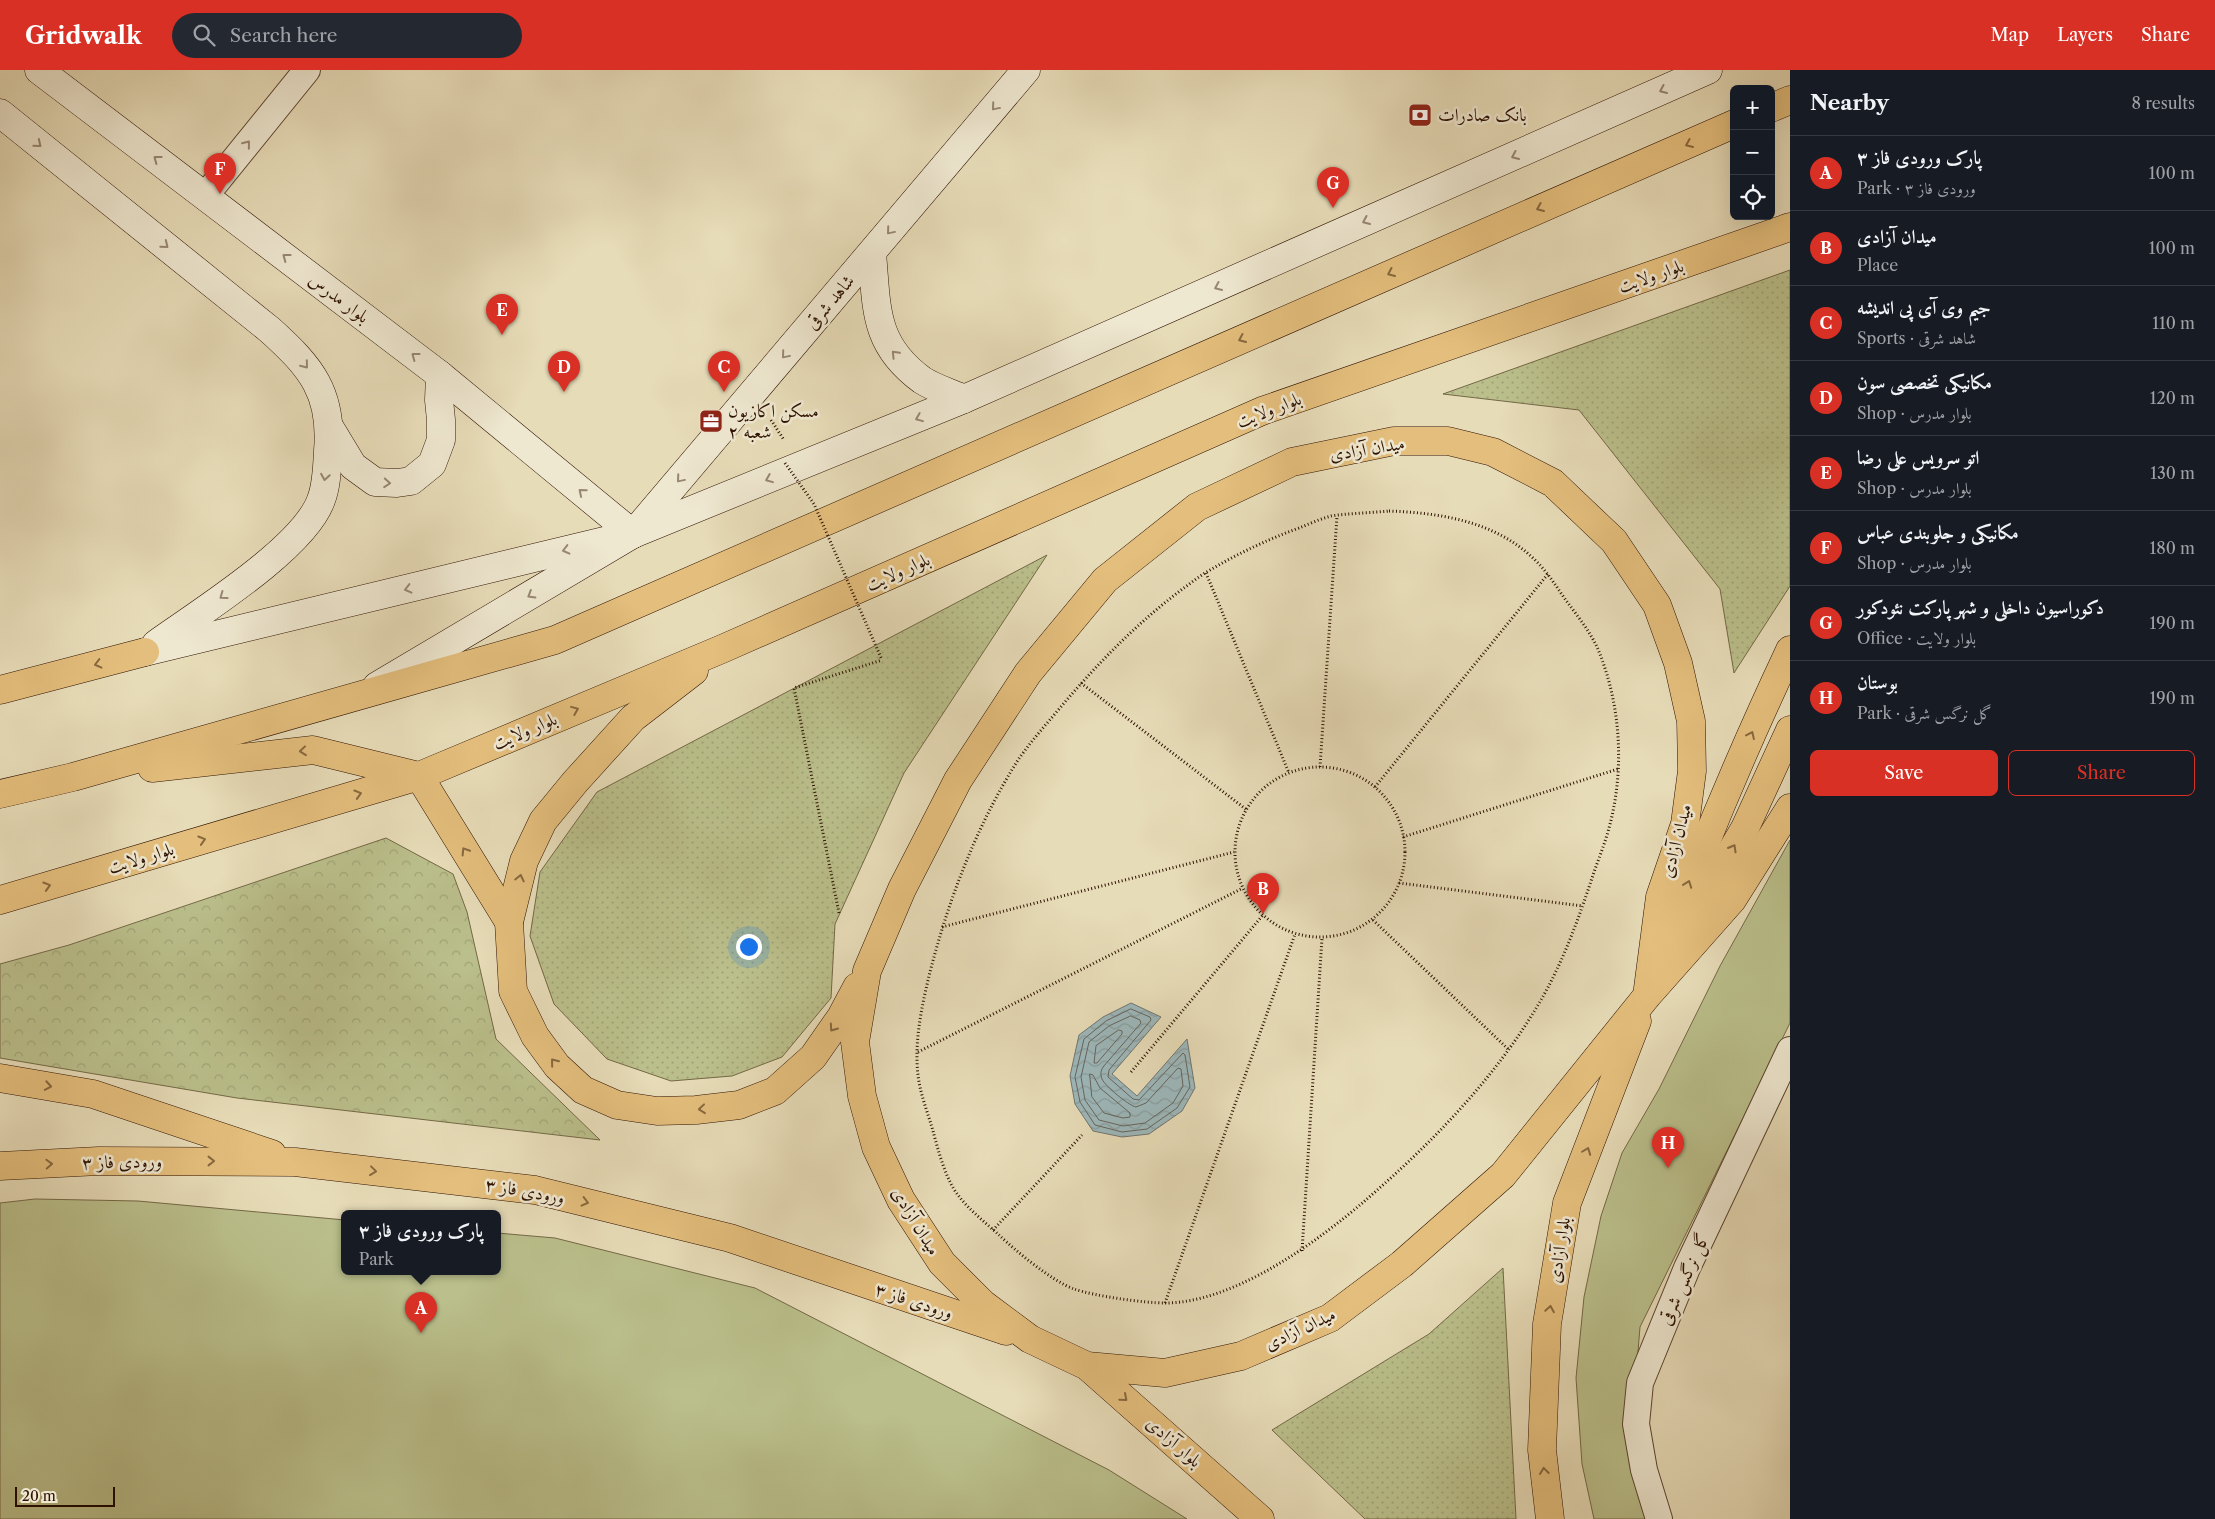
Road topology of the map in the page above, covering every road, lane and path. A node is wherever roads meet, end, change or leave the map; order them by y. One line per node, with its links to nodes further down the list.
1 (40, 70): 9 (main road, بلوار مدرس, one-way to 1)
2 (307, 70): 9 (street, one-way to 2)
3 (1708, 70): 13 (main road, one-way to 13)
4 (1018, 73): 11 (main road, شاهد شرقی, one-way to 11)
5 (1790, 100): 6 (main road)
6 (1775, 106)
7 (0, 113): 14 (main road, one-way to 14)
8 (1730, 126): 25 (main road, one-way to 25)
9 (205, 196): 12 (main road, بلوار مدرس, one-way to 9)
10 (1790, 227): 20 (main road, بلوار ولایت)
11 (872, 253): 13 (main road, one-way to 11); 17 (main road, شاهد شرقی, one-way to 17)
12 (440, 375): 14 (main road, one-way to 12); 17 (main road, بلوار مدرس, one-way to 12)
13 (964, 399): 17 (main road, one-way to 17)
14 (330, 428): 22 (main road, one-way to 22)
15 (785, 463): 42 (path, bridge)
16 (1338, 516): 18 (path); 19 (path); 27 (path)
17 (633, 534): 22 (main road, one-way to 22); 25 (main road, one-way to 25)
18 (1206, 573): 23 (path); 29 (path)
19 (1548, 574): 28 (path); 32 (path)
20 (722, 649): 30 (main road, بلوار ولایت, one-way to 20); 45 (main road, one-way to 20)
21 (1790, 650): 50 (main road, one-way to 21)
22 (145, 652): 24 (main road, one-way to 24)
23 (1081, 683): 35 (path); 46 (path)
24 (0, 690)
25 (364, 694): 31 (main road)
26 (1790, 730): 50 (main road, one-way to 26)
27 (1320, 767): 29 (path); 32 (path)
28 (1618, 769): 36 (path); 41 (path)
29 (1289, 773): 35 (path)
30 (419, 776): 31 (main road, one-way to 31); 40 (main road, بلوار ولایت, one-way to 30); 45 (main road, one-way to 30)
31 (73, 777): 33 (main road)
32 (1375, 787): 36 (path)
33 (0, 794)
34 (1790, 808): 50 (main road)
35 (1246, 810): 37 (path)
36 (1403, 837): 38 (path)
37 (1234, 852): 39 (path); 46 (path)
38 (1399, 883): 41 (path); 44 (path)
39 (1243, 888): 43 (path); 53 (path)
40 (0, 900)
41 (1583, 906): 51 (path)
42 (840, 913)
43 (1263, 915): 47 (path); 54 (path)
44 (1373, 920): 48 (path); 51 (path)
45 (509, 922): 49 (main road, one-way to 45)
46 (942, 927): 53 (path)
47 (1295, 934): 48 (path); 61 (path)
48 (1322, 938): 60 (path)
49 (867, 971): 50 (main road, میدان آزادی); 62 (main road, میدان آزادی)
50 (1647, 996): 63 (main road, میدان آزادی); 65 (main road, بلوار آزادی, one-way to 50)
51 (1508, 1050): 60 (path)
52 (1790, 1050): 66 (street, گل نرگس شرقی)
53 (918, 1052): 59 (path)
54 (1131, 1072)
55 (0, 1078): 57 (main road, one-way to 57)
56 (1082, 1135): 59 (path)
57 (294, 1162): 58 (main road, ورودی فاز ۳, one-way to 57); 62 (main road, ورودی فاز ۳, one-way to 62)
58 (0, 1166)
59 (993, 1230): 61 (path)
60 (1302, 1251): 61 (path)
61 (1165, 1303)
62 (1030, 1339): 63 (main road, میدان آزادی)
63 (1087, 1366): 64 (main road, بلوار آزادی, one-way to 64)
64 (1260, 1519)
65 (1550, 1519)
66 (1659, 1519)

